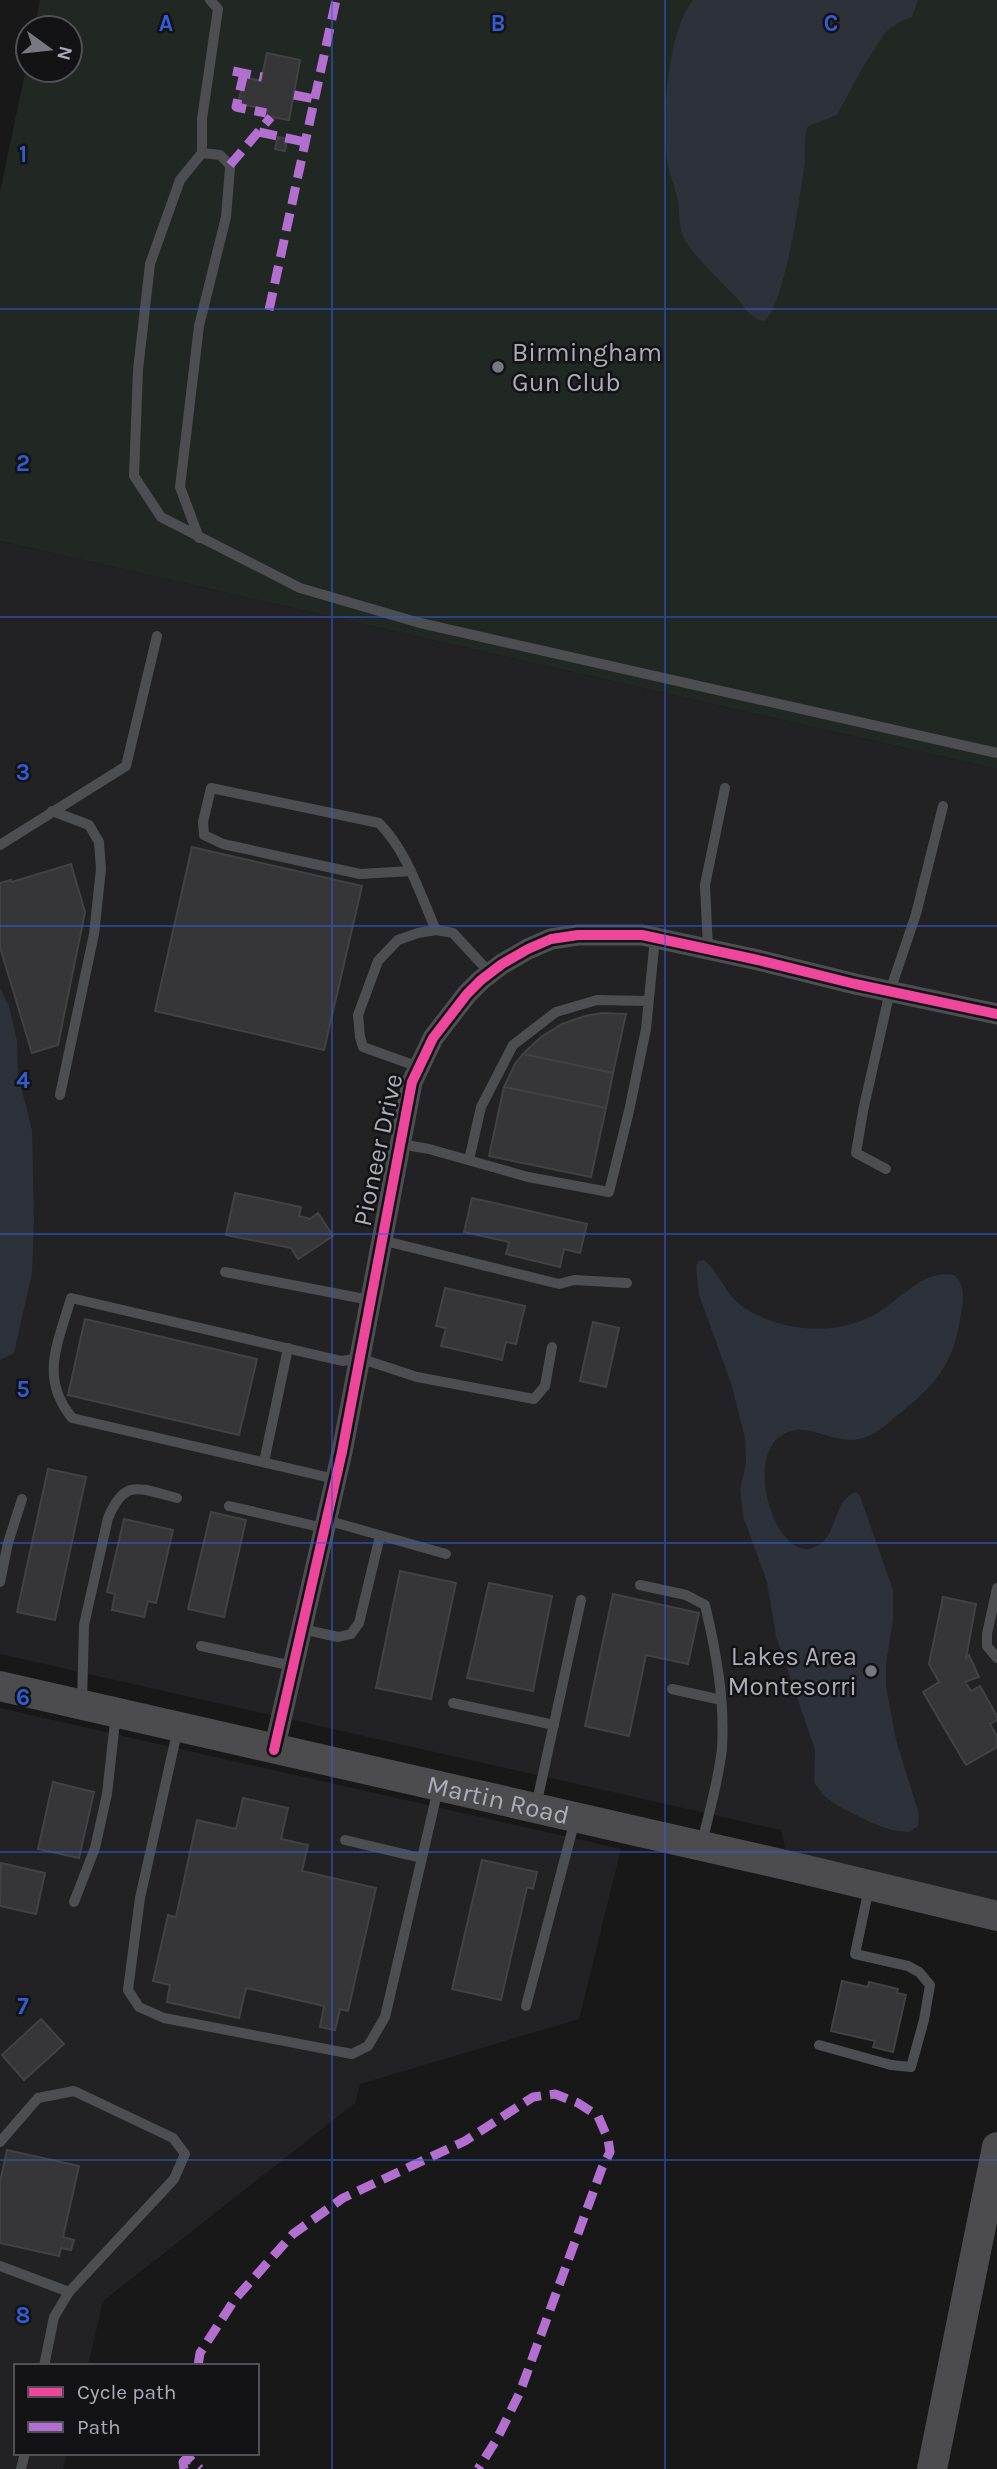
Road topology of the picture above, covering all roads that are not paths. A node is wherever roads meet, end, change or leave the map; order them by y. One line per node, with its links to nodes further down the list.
1 (210, 0): 2 (lane)
2 (202, 153): 3 (lane); 3 (lane)
3 (199, 538): 5 (lane)
4 (157, 636): 8 (lane)
5 (997, 754)
6 (725, 788): 13 (lane)
7 (943, 806): 15 (lane)
8 (52, 811): 9 (lane); 19 (lane)
9 (0, 845)
10 (411, 871): 10 (lane); 11 (lane)
11 (436, 929): 14 (lane); 18 (lane)
12 (655, 938): 13 (street, Pioneer Drive); 14 (street, Pioneer Drive); 16 (lane)
13 (708, 949): 15 (street, Pioneer Drive)
14 (490, 973): 18 (street, Pioneer Drive)
15 (890, 991): 17 (street, Pioneer Drive); 22 (lane)
16 (648, 1001): 21 (lane); 21 (lane)
17 (997, 1014)
18 (419, 1067): 20 (street, Pioneer Drive)
19 (60, 1095)
20 (400, 1144): 21 (lane); 23 (street, Pioneer Drive)
21 (469, 1160)
22 (886, 1169)
23 (381, 1240): 25 (lane); 26 (street, Pioneer Drive)
24 (225, 1272): 26 (lane)
25 (627, 1283)
26 (370, 1300): 29 (street, Pioneer Drive)
27 (552, 1346): 29 (lane)
28 (288, 1348): 29 (lane); 30 (lane); 30 (lane)
29 (359, 1358): 31 (street, Pioneer Drive)
30 (264, 1462): 31 (lane)
31 (335, 1479): 35 (street, Pioneer Drive)
32 (177, 1498): 50 (lane)
33 (22, 1499): 38 (lane)
34 (229, 1506): 35 (lane)
35 (325, 1524): 36 (lane); 42 (street, Pioneer Drive)
36 (380, 1536): 37 (lane); 42 (lane)
37 (446, 1554)
38 (0, 1582)
39 (640, 1585): 48 (lane)
40 (997, 1588): 44 (lane)
41 (581, 1600): 52 (lane)
42 (302, 1629): 45 (street, Pioneer Drive)
43 (201, 1646): 45 (lane)
44 (997, 1658)
45 (293, 1666): 54 (street, Pioneer Drive)
46 (0, 1686): 50 (main road, Martin Road)
47 (672, 1689): 48 (lane)
48 (721, 1699): 59 (lane)
49 (453, 1703): 52 (lane)
50 (82, 1706): 51 (main road, Martin Road)
51 (116, 1713): 53 (main road, Martin Road); 62 (lane)
52 (554, 1725): 56 (lane)
53 (178, 1728): 54 (main road, Martin Road); 60 (lane)
54 (274, 1750): 55 (main road, Martin Road)
55 (438, 1787): 56 (main road, Martin Road); 60 (lane)
56 (536, 1808): 57 (main road, Martin Road)
57 (576, 1817): 59 (main road, Martin Road); 64 (lane)
58 (345, 1840): 60 (lane)
59 (701, 1846): 61 (main road, Martin Road)
60 (421, 1858)
61 (870, 1885): 63 (main road, Martin Road); 65 (lane)
62 (74, 1902)
63 (997, 1916)
64 (526, 2006)
65 (820, 2045)
66 (0, 2142): 69 (lane)
67 (996, 2154): 71 (main road)
68 (0, 2266): 69 (lane)
69 (69, 2292): 70 (lane)
70 (44, 2364)
71 (932, 2469)

